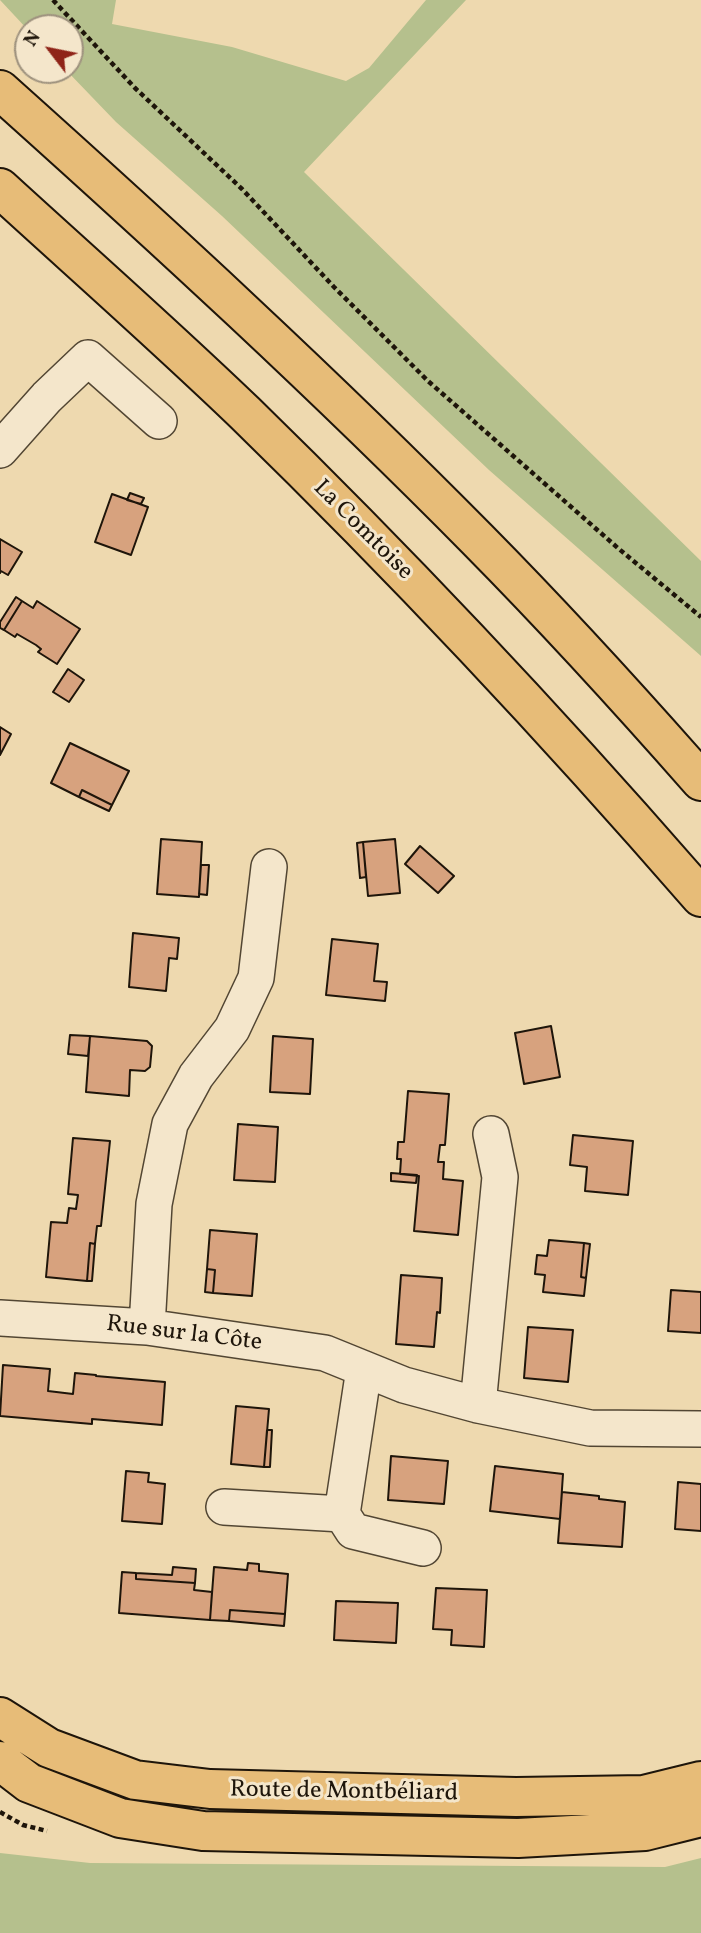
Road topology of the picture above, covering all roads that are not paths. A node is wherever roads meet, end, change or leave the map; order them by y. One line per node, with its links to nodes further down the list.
1 (0, 90): 5 (main road)
2 (0, 188): 7 (main road, La Comtoise)
3 (159, 421): 4 (street)
4 (0, 450)
5 (701, 781)
6 (269, 867): 10 (street)
7 (701, 897)
8 (491, 1133): 12 (street)
9 (0, 1318): 10 (street, Rue sur la Côte)
10 (147, 1327): 11 (street, Rue sur la Côte)
11 (365, 1369): 12 (street, Rue sur la Côte); 15 (street)
12 (478, 1405): 13 (street, Rue sur la Côte)
13 (701, 1429)
14 (224, 1507): 15 (street)
15 (342, 1514): 16 (street)
16 (423, 1548)
17 (0, 1717): 19 (main road, Route de Montbéliard)
18 (0, 1761): 20 (main road, Route de Montbéliard)
19 (701, 1781)
20 (701, 1817)

